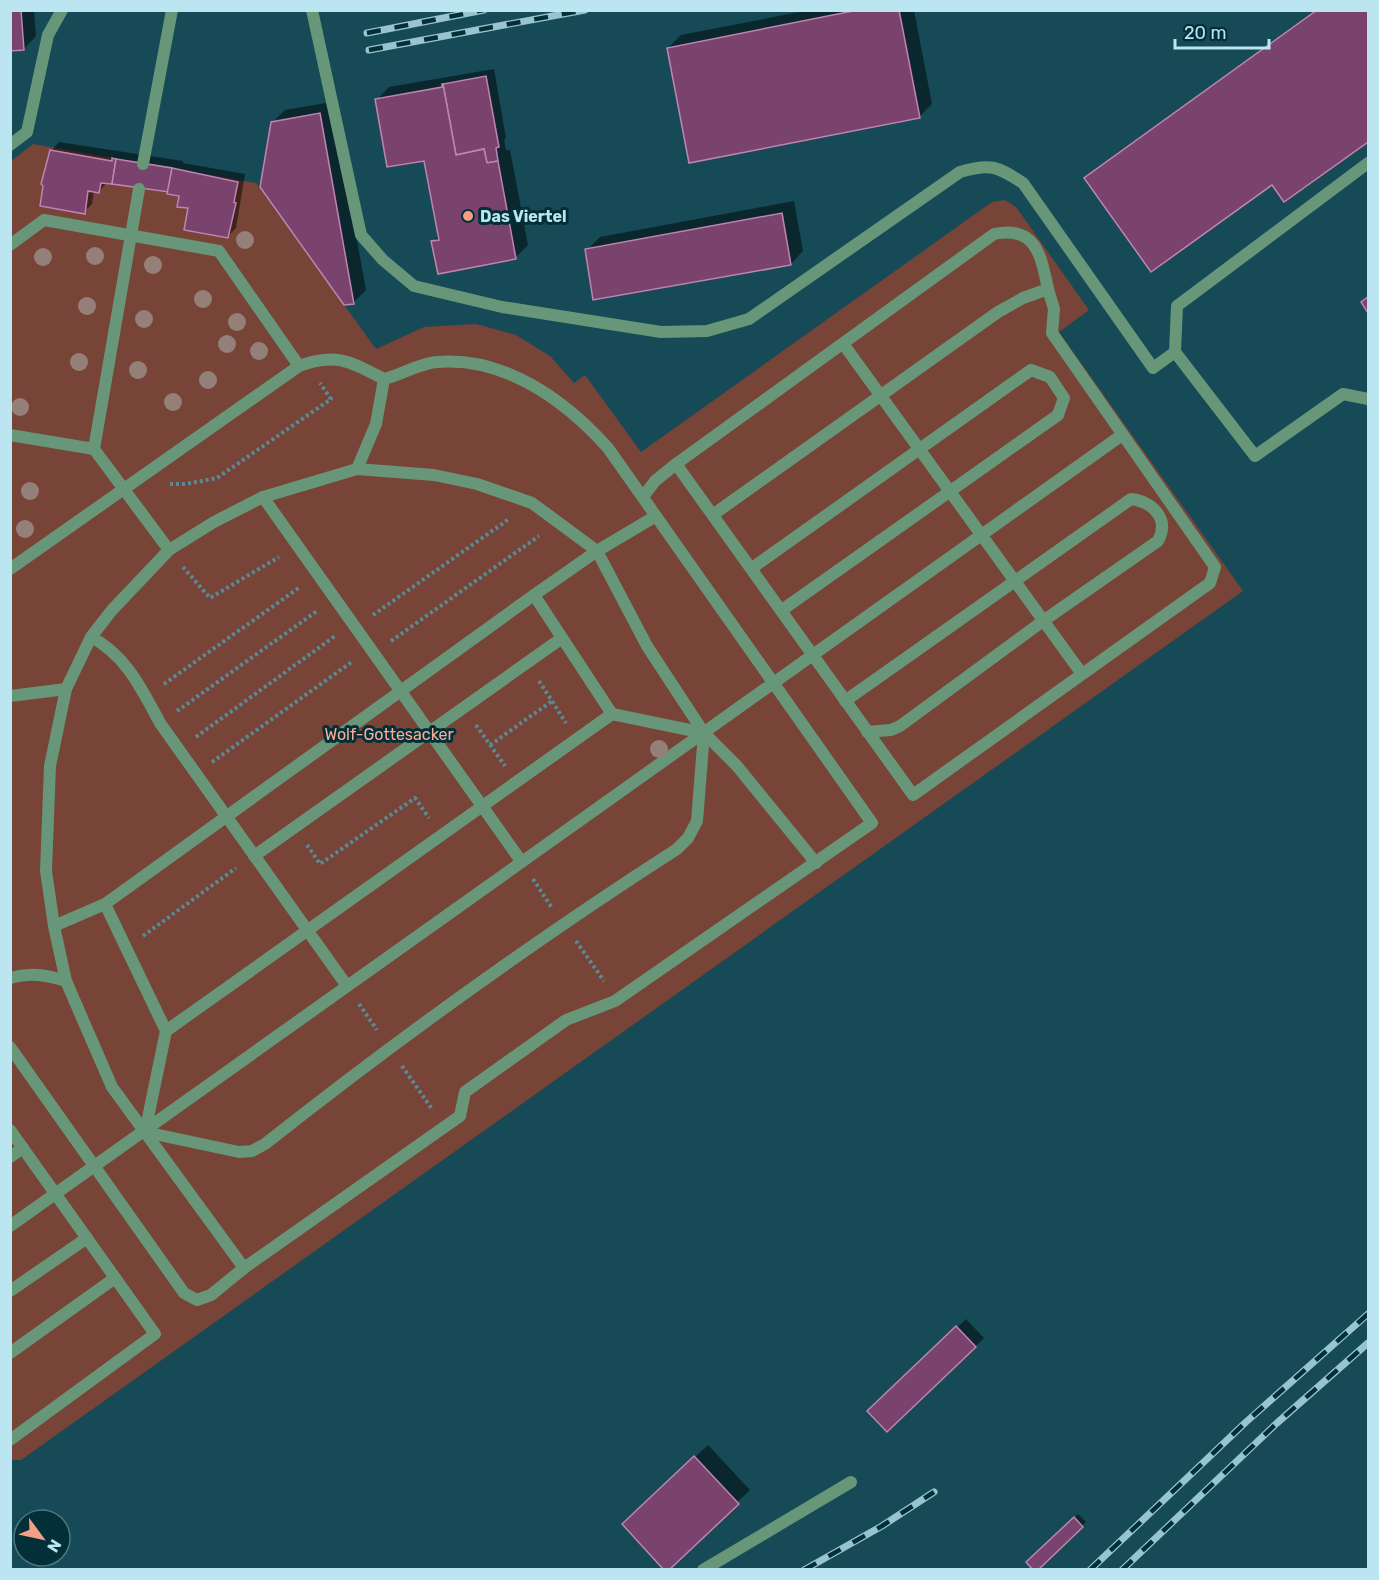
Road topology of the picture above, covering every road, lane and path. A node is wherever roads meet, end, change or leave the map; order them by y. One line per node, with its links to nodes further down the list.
1 (62, 10): 4 (lane)
2 (172, 10): 6 (lane)
3 (312, 10): 12 (lane)
4 (10, 145)
5 (1368, 163): 12 (lane)
6 (143, 164)
7 (139, 189): 8 (lane)
8 (132, 235): 9 (lane); 13 (lane); 19 (lane)
9 (10, 245)
10 (1048, 289): 11 (lane); 15 (lane); 18 (lane)
11 (844, 345): 15 (lane); 21 (lane)
12 (1175, 352): 16 (lane)
13 (302, 364): 14 (lane); 23 (lane); 23 (path)
14 (384, 379): 22 (lane); 27 (lane)
15 (879, 396): 20 (lane); 28 (lane)
16 (1368, 399)
17 (10, 435): 19 (lane)
18 (1122, 435): 31 (lane); 48 (lane)
19 (94, 449): 24 (lane)
20 (919, 450): 25 (lane); 25 (lane); 35 (lane)
21 (676, 464): 27 (lane); 28 (lane)
22 (357, 469): 26 (lane); 30 (lane)
23 (146, 472): 24 (lane)
24 (122, 489): 33 (lane); 36 (lane)
25 (949, 491): 31 (lane); 41 (lane)
26 (263, 497): 32 (lane); 33 (lane)
27 (643, 497): 29 (lane)
28 (714, 514): 35 (lane)
29 (656, 516): 34 (lane); 49 (lane)
30 (559, 522): 34 (lane); 45 (path)
31 (981, 536): 38 (lane); 46 (lane)
32 (297, 546): 33 (path); 37 (lane)
33 (170, 550): 43 (lane)
34 (597, 551): 39 (lane); 61 (lane)
35 (752, 568): 41 (lane)
36 (10, 569)
37 (318, 574): 40 (lane); 53 (path)
38 (1013, 581): 42 (lane); 42 (lane); 55 (lane)
39 (534, 595): 44 (lane); 51 (lane)
40 (337, 601): 45 (lane); 58 (path)
41 (782, 610): 46 (lane)
42 (1043, 621): 48 (lane); 60 (lane)
43 (92, 637): 50 (lane); 53 (lane)
44 (562, 638): 47 (lane); 57 (lane)
45 (374, 653): 51 (lane); 64 (path)
46 (813, 656): 49 (lane); 55 (lane)
47 (527, 663): 54 (path); 56 (lane)
48 (1082, 674): 60 (lane)
49 (775, 683): 61 (lane); 72 (lane)
50 (66, 690): 52 (lane); 75 (lane)
51 (400, 690): 59 (lane); 67 (lane)
52 (10, 696)
53 (146, 697): 58 (lane)
54 (552, 701): 62 (path); 63 (path)
55 (844, 701): 60 (lane)
56 (463, 708): 59 (lane); 63 (path)
57 (612, 714): 61 (lane); 62 (lane)
58 (160, 723): 64 (lane)
59 (429, 732): 66 (lane); 68 (lane)
60 (867, 732)
61 (704, 733): 71 (lane); 72 (lane); 74 (lane)
62 (577, 740): 65 (lane)
63 (490, 745): 65 (path)
64 (197, 773): 67 (lane)
65 (517, 783): 66 (lane)
66 (483, 807): 69 (lane); 71 (lane)
67 (226, 815): 70 (lane); 73 (lane)
68 (294, 827): 69 (path); 70 (lane)
69 (441, 836): 76 (lane)
70 (254, 856): 76 (lane); 77 (path)
71 (521, 861): 74 (path); 80 (lane)
72 (816, 863): 81 (lane)
73 (105, 904): 75 (lane); 77 (lane)
74 (563, 922): 81 (path); 85 (lane)
75 (54, 926): 79 (lane)
76 (307, 929): 80 (lane); 82 (lane)
77 (125, 948): 82 (lane)
78 (10, 978): 79 (lane)
79 (66, 981): 85 (lane)
80 (347, 986): 85 (lane)
81 (615, 1001): 92 (lane)
82 (166, 1032): 85 (lane)
83 (10, 1047): 88 (lane)
84 (10, 1130): 86 (lane)
85 (145, 1132): 88 (lane); 92 (lane)
86 (23, 1148): 87 (lane); 89 (lane)
87 (10, 1157)
88 (95, 1166): 89 (lane); 92 (lane)
89 (56, 1194): 90 (lane); 91 (lane)
90 (10, 1226)
91 (87, 1238): 93 (lane); 94 (lane)
92 (244, 1268)
93 (115, 1278): 95 (lane); 96 (lane)
94 (10, 1291)
95 (10, 1353)
96 (13, 1434)
97 (852, 1482): 98 (lane)
98 (703, 1569)

